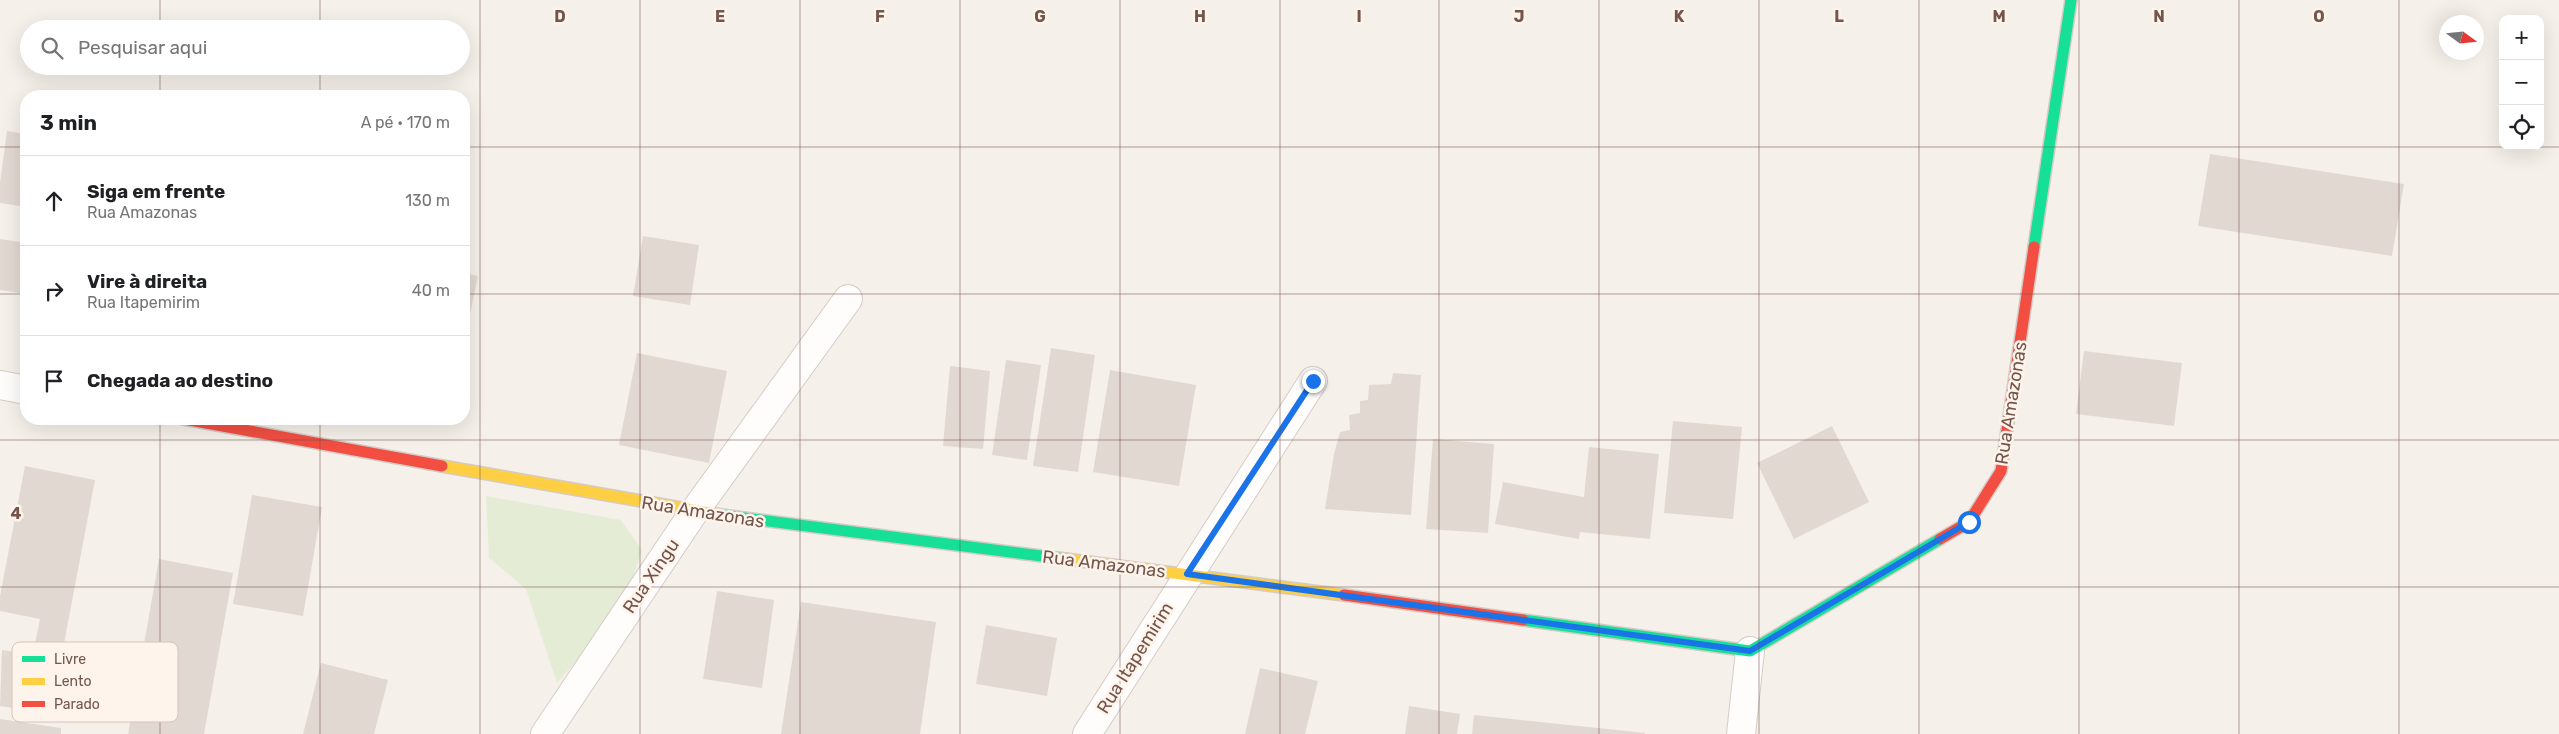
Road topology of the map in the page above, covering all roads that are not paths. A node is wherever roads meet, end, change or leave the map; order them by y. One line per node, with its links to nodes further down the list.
1 (2071, 0): 9 (street, Rua Amazonas)
2 (848, 299): 7 (street, Rua Xingu)
3 (1313, 381): 8 (street, Rua Itapemirim)
4 (0, 385): 5 (street)
5 (20, 389)
6 (217, 425): 7 (street, Rua Amazonas)
7 (694, 512): 8 (street, Rua Amazonas); 10 (street, Rua Xingu)
8 (1187, 574): 9 (street, Rua Amazonas); 11 (street, Rua Itapemirim)
9 (1750, 651): 12 (street)
10 (545, 734)
11 (1087, 734)
12 (1741, 734)

